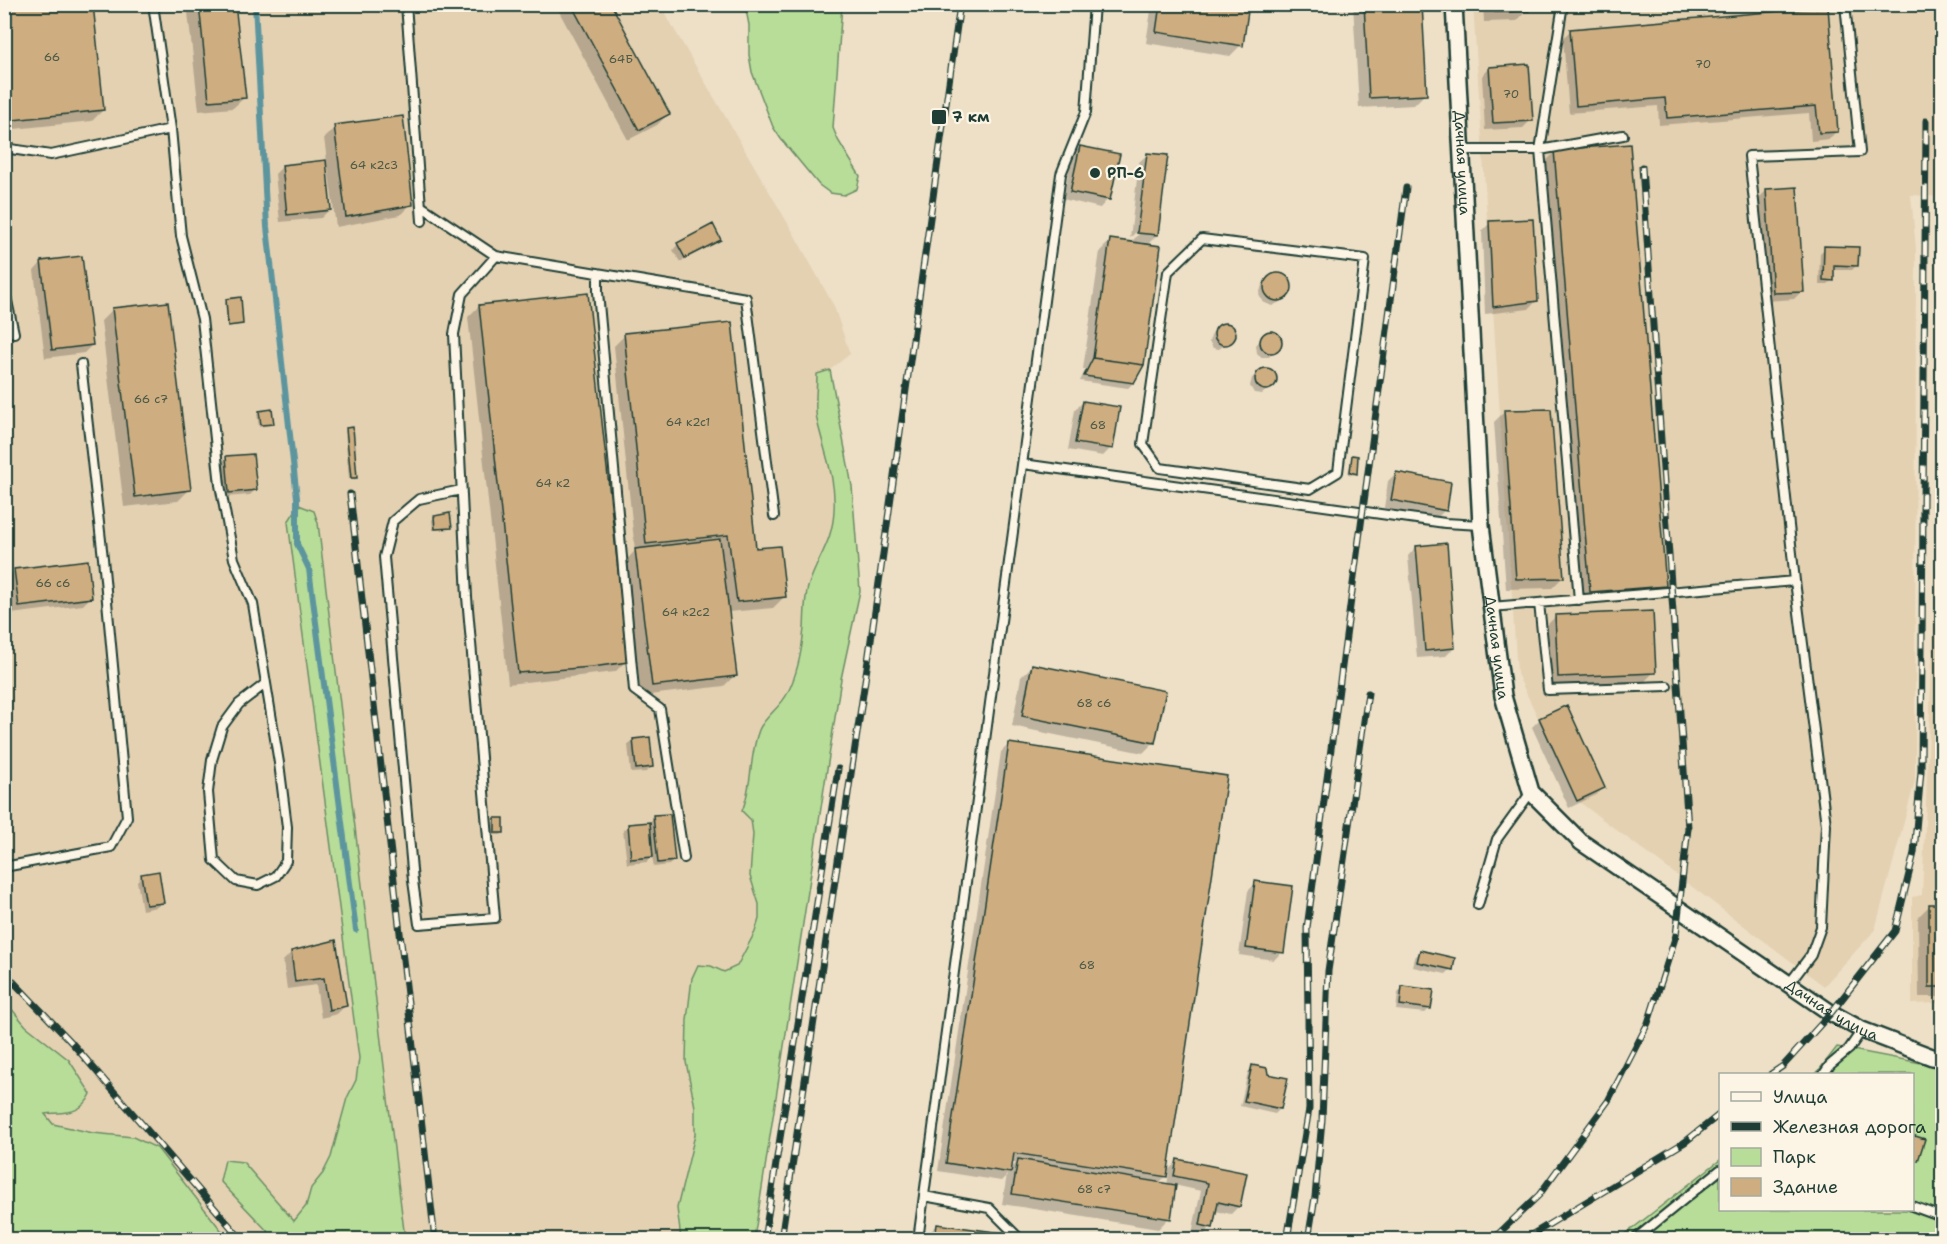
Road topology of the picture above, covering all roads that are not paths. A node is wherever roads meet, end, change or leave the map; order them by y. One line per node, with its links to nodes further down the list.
1 (153, 4): 7 (lane)
2 (406, 4): 12 (lane)
3 (1094, 4): 19 (lane)
4 (1454, 4): 10 (street, Дачная улица)
5 (1563, 4): 11 (lane)
6 (1845, 4): 24 (lane)
7 (171, 129): 9 (lane); 28 (lane)
8 (1623, 135): 11 (lane)
9 (4, 148)
10 (1461, 150): 11 (lane); 23 (street, Дачная улица)
11 (1540, 150): 25 (lane)
12 (420, 206): 13 (lane); 14 (lane)
13 (422, 221)
14 (496, 256): 15 (lane); 21 (lane)
15 (598, 273): 22 (lane); 31 (lane)
16 (4, 287): 17 (lane)
17 (14, 333)
18 (81, 364): 32 (lane)
19 (1023, 464): 23 (lane); 39 (lane)
20 (1310, 489): 20 (lane)
21 (461, 490): 21 (lane)
22 (774, 516)
23 (1481, 525): 27 (street, Дачная улица)
24 (1795, 581): 25 (lane); 34 (lane)
25 (1579, 600): 26 (lane)
26 (1539, 603): 27 (lane); 29 (lane)
27 (1491, 607): 30 (street, Дачная улица)
28 (266, 684): 28 (lane)
29 (1667, 686)
30 (1531, 792): 33 (lane); 34 (street, Дачная улица)
31 (684, 858)
32 (4, 867)
33 (1478, 905)
34 (1789, 984): 35 (street, Дачная улица)
35 (1862, 1030): 36 (street, Дачная улица); 37 (lane)
36 (1942, 1058)
37 (1825, 1073)
38 (1719, 1171): 44 (lane)
39 (924, 1196): 42 (lane); 43 (lane)
40 (1914, 1207): 41 (lane)
41 (1942, 1217)
42 (918, 1239)
43 (1024, 1239)
44 (1634, 1239)

